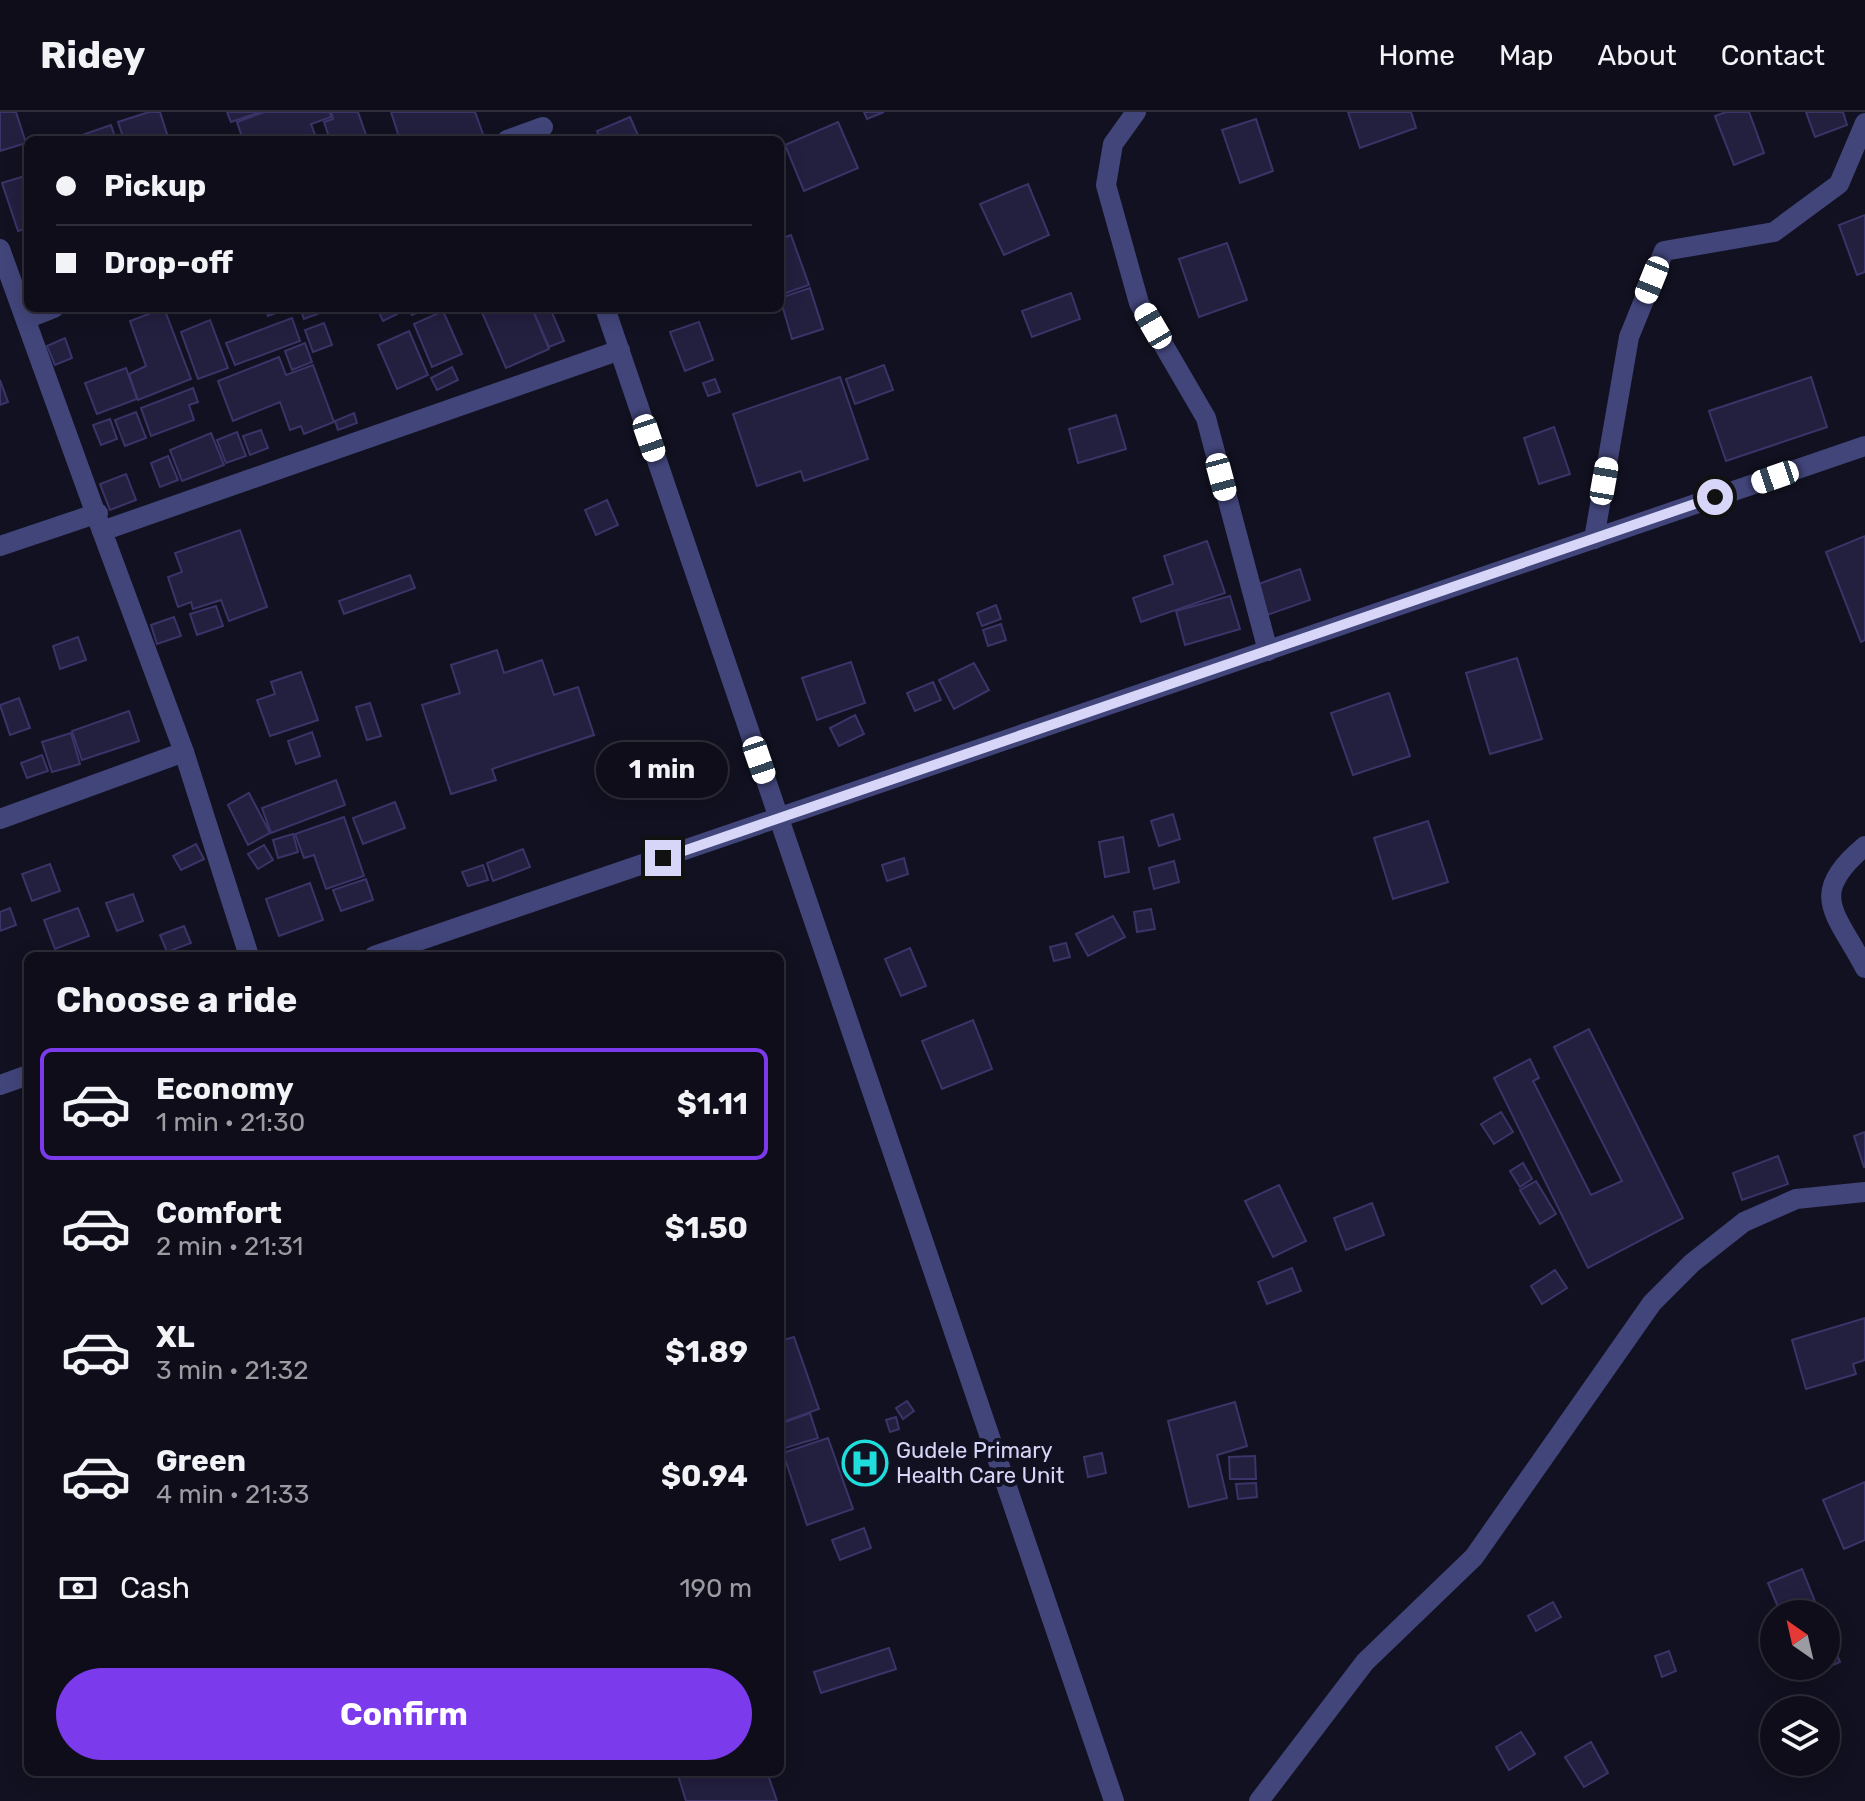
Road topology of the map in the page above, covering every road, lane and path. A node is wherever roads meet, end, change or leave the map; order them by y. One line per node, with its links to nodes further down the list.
1 (1136, 112): 14 (street)
2 (1865, 123): 12 (street)
3 (543, 126): 4 (street)
4 (517, 136)
5 (0, 249): 8 (street)
6 (44, 312): 8 (street)
7 (606, 312): 9 (street)
8 (26, 319): 11 (street)
9 (620, 350): 11 (street); 17 (street)
10 (1865, 446): 12 (street)
11 (100, 522): 13 (street); 15 (street)
12 (1594, 539): 14 (street)
13 (0, 546)
14 (1268, 651): 17 (street)
15 (184, 752): 16 (street); 19 (street)
16 (0, 819)
17 (779, 819): 20 (street); 25 (street)
18 (1865, 846): 21 (street)
19 (248, 952)
20 (386, 952)
21 (1865, 968)
22 (24, 1076): 23 (street)
23 (0, 1085)
24 (1865, 1192): 26 (street)
25 (1114, 1801)
26 (1259, 1801)

